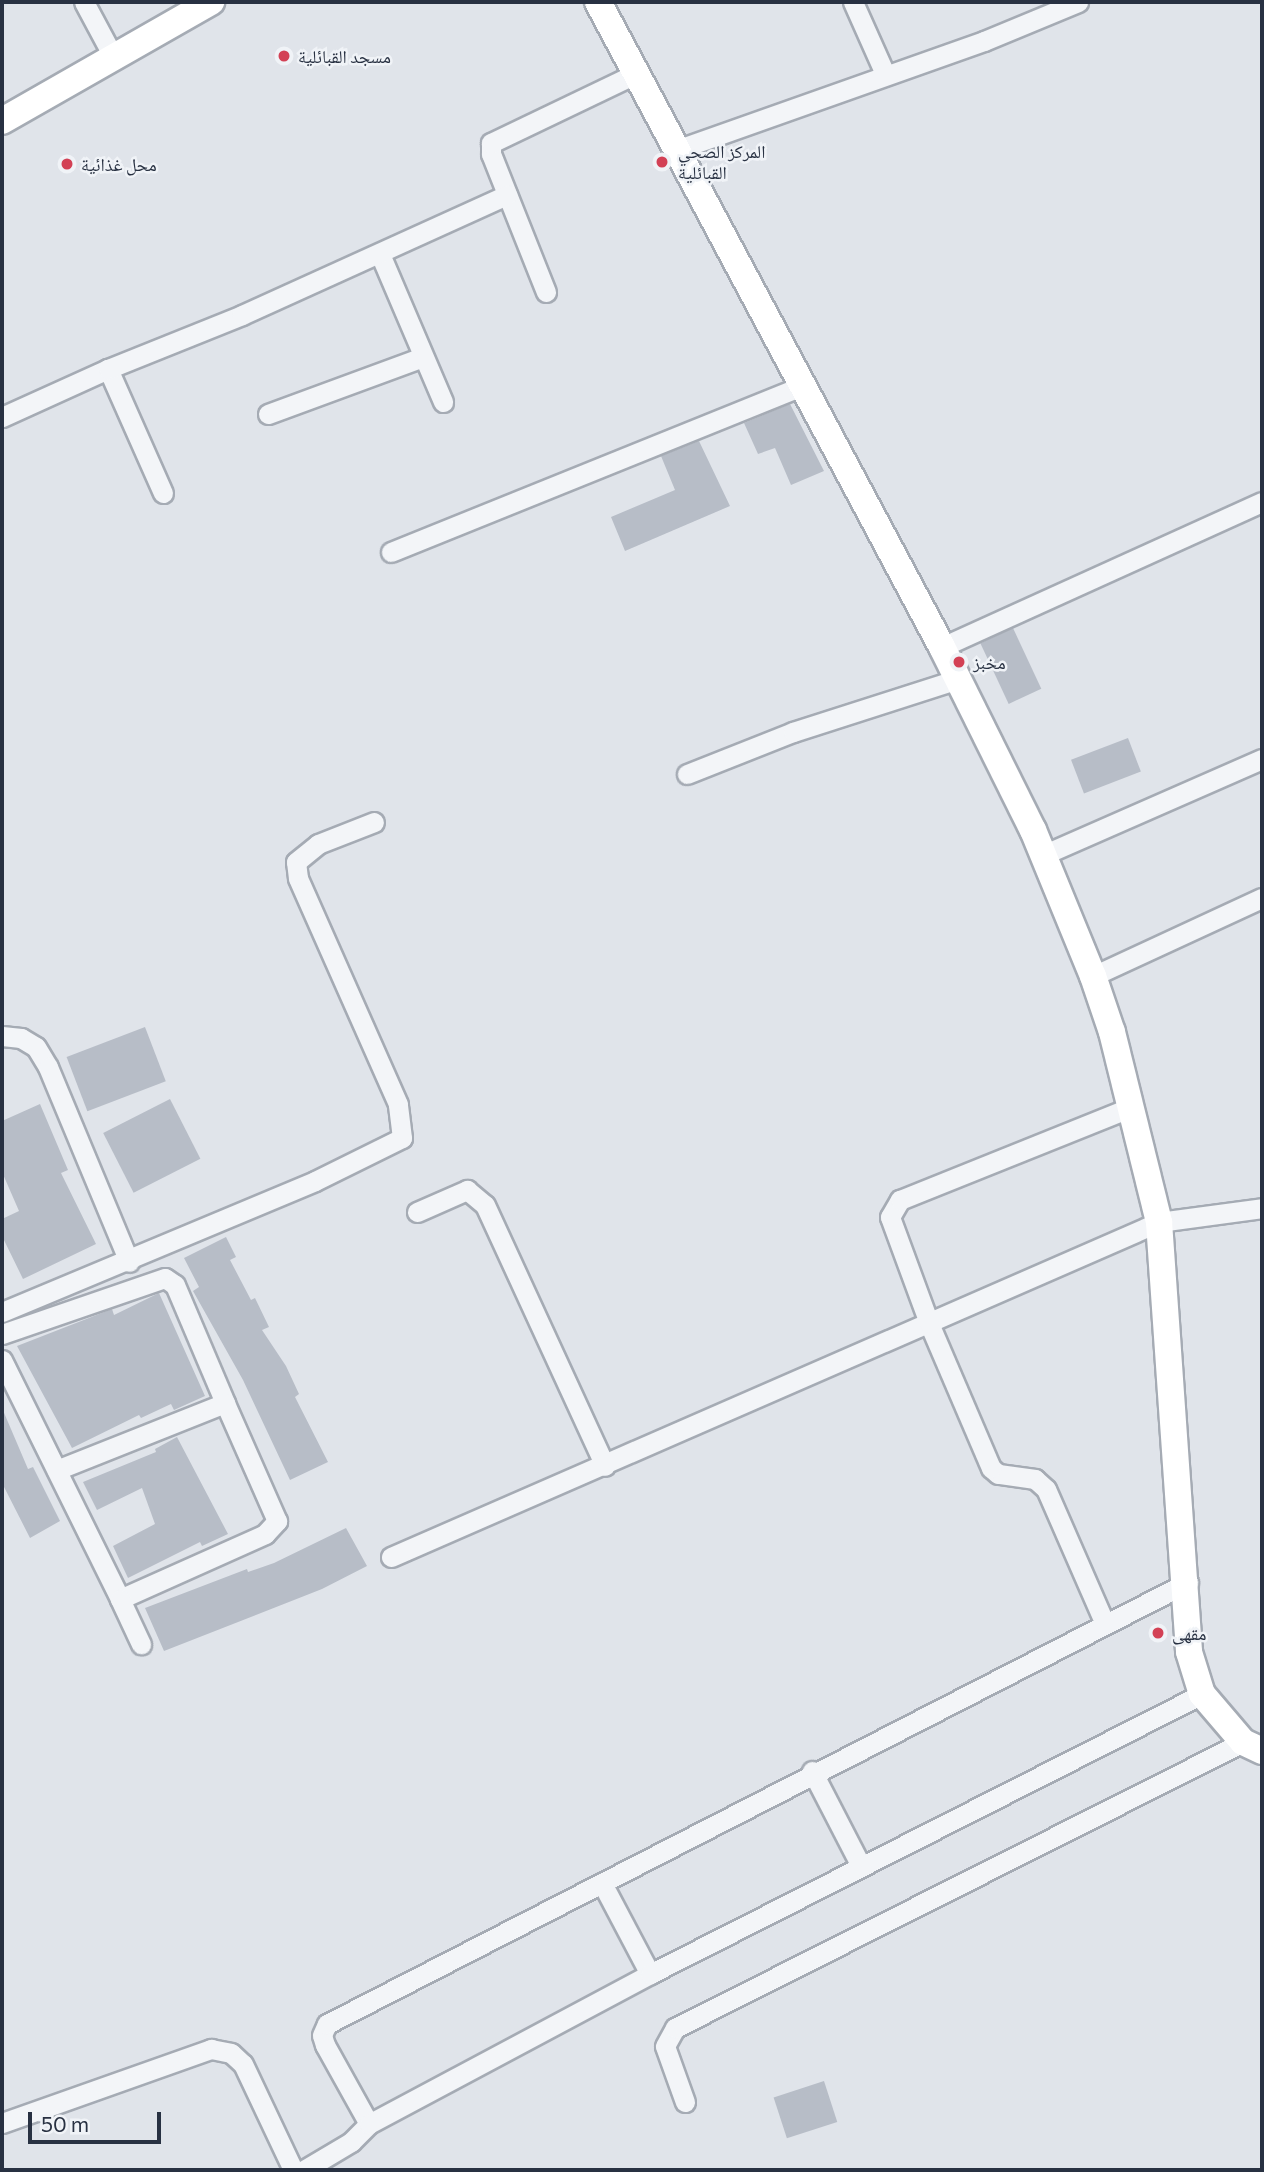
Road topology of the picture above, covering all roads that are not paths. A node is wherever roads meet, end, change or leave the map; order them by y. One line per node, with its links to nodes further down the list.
1 (84, 2): 6 (street)
2 (211, 2): 6 (main road)
3 (598, 2): 7 (main road)
4 (853, 2): 8 (street)
5 (1078, 2): 8 (street)
6 (114, 58): 9 (main road)
7 (637, 73): 10 (main road); 11 (street)
8 (885, 75): 10 (street)
9 (2, 121)
10 (678, 149): 16 (main road)
11 (508, 195): 12 (street); 13 (street)
12 (380, 254): 14 (street); 15 (street)
13 (546, 292)
14 (423, 357): 17 (street); 18 (street)
15 (108, 369): 19 (street); 20 (street)
16 (804, 385): 22 (street); 23 (main road)
17 (443, 402)
18 (268, 414)
19 (2, 417)
20 (163, 494)
21 (1262, 502): 23 (street)
22 (391, 552)
23 (942, 647): 24 (main road)
24 (958, 679): 26 (street); 28 (main road)
25 (1262, 759): 28 (street)
26 (687, 774)
27 (374, 822): 36 (street)
28 (1043, 855): 30 (main road)
29 (1262, 898): 30 (street)
30 (1093, 976): 32 (main road)
31 (2, 1036): 36 (street)
32 (1131, 1107): 35 (main road); 38 (street)
33 (1262, 1208): 35 (street)
34 (417, 1212): 42 (street)
35 (1159, 1222): 38 (street); 45 (main road)
36 (130, 1262): 37 (street)
37 (2, 1312)
38 (929, 1323): 42 (street); 47 (street)
39 (2, 1334): 41 (street)
40 (2, 1360): 43 (street)
41 (225, 1403): 43 (street); 46 (street)
42 (606, 1466): 44 (street)
43 (57, 1470): 46 (street)
44 (391, 1557)
45 (1188, 1582): 47 (street); 49 (main road)
46 (120, 1599): 48 (street)
47 (1105, 1624): 51 (street)
48 (141, 1644)
49 (1202, 1694): 50 (main road); 52 (street)
50 (1253, 1747): 55 (street)
51 (813, 1771): 52 (street); 53 (street)
52 (861, 1866): 54 (street)
53 (602, 1883): 54 (street); 57 (street)
54 (650, 1974): 57 (street)
55 (685, 2102)
56 (2, 2123): 58 (street)
57 (369, 2123): 59 (street)
58 (293, 2170)
59 (303, 2170)

